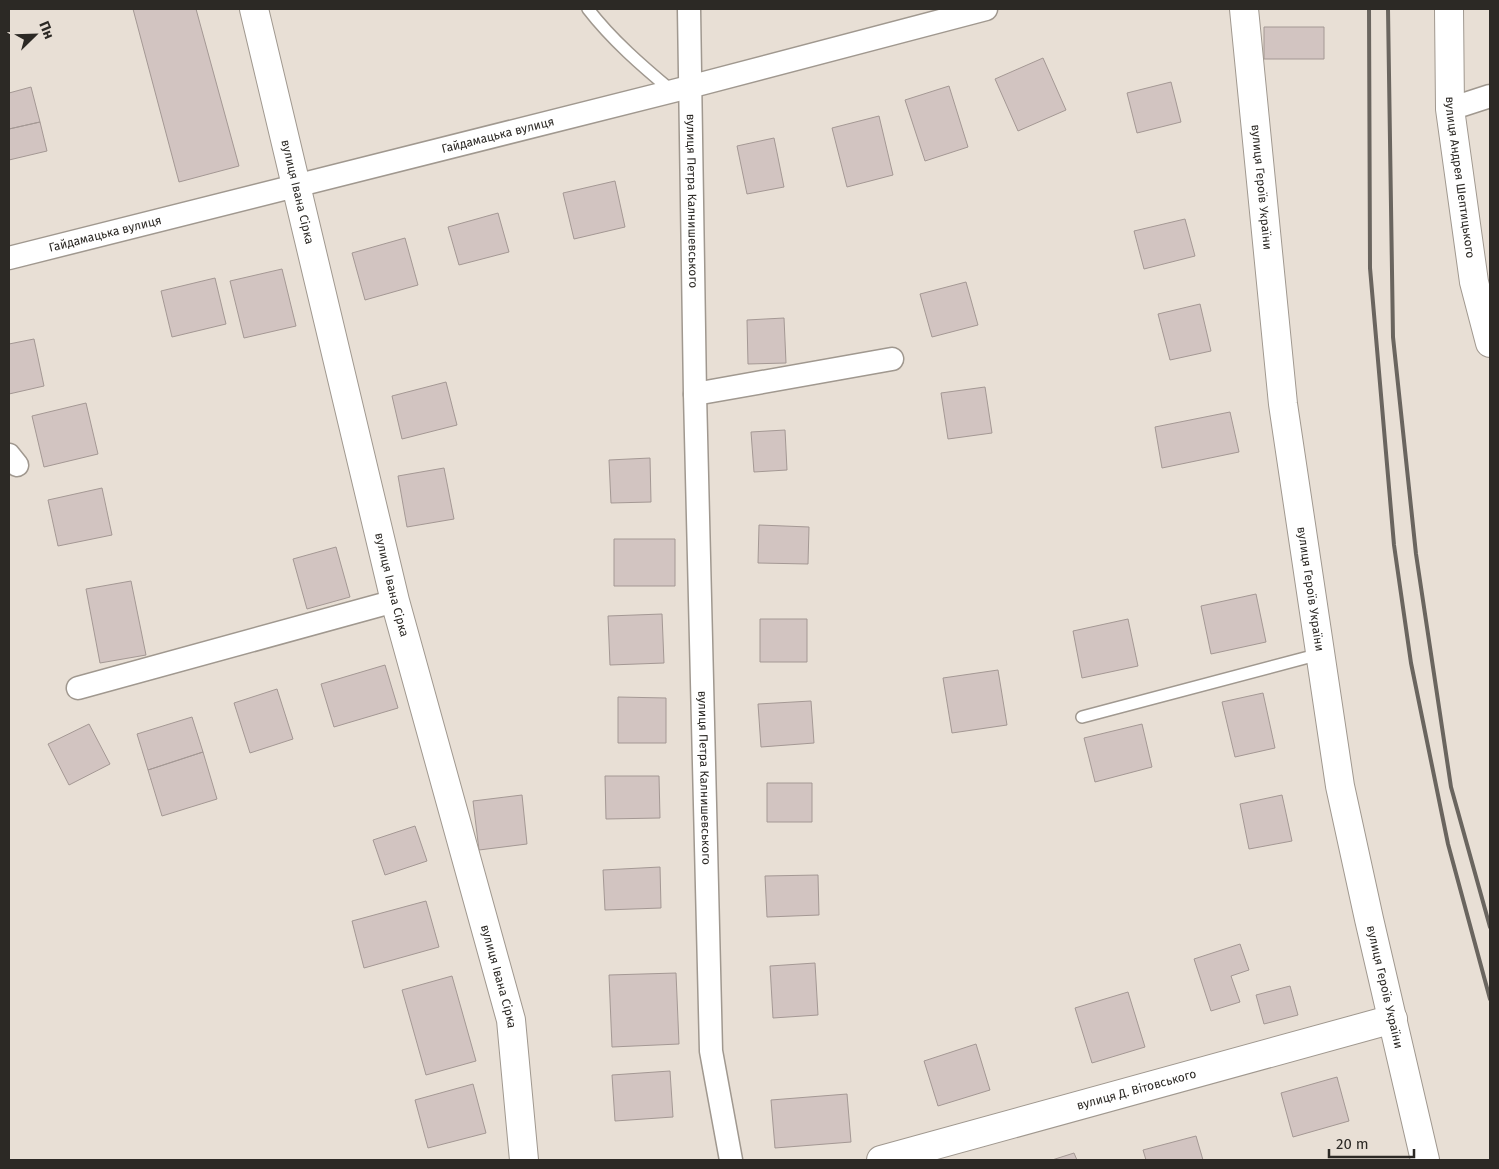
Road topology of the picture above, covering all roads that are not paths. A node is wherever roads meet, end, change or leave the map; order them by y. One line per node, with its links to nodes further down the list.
1 (254, 9): 10 (street, вулиця Івана Сірка)
2 (588, 9): 7 (lane)
3 (689, 9): 7 (street, вулиця Петра Калнишевського)
4 (986, 9): 7 (street, Гайдамацька вулиця)
5 (1244, 9): 16 (street, вулиця Героїв України)
6 (1449, 9): 9 (street, вулиця Андрея Шептицького)
7 (680, 89): 10 (street, Гайдамацька вулиця); 14 (street, вулиця Петра Калнишевського)
8 (1490, 96): 9 (street)
9 (1450, 109): 12 (street, вулиця Андрея Шептицького)
10 (295, 185): 11 (street, Гайдамацька вулиця); 15 (street, вулиця Івана Сірка)
11 (9, 258)
12 (1490, 343)
13 (892, 359): 14 (street)
14 (695, 394): 21 (street, вулиця Петра Калнишевського)
15 (395, 601): 17 (street); 20 (street, вулиця Івана Сірка)
16 (1320, 654): 18 (lane); 19 (street, вулиця Героїв України)
17 (78, 688)
18 (1082, 717)
19 (1393, 1019): 22 (street, вулиця Д. Вітовського); 23 (street, вулиця Героїв України)
20 (524, 1160)
21 (731, 1160)
22 (881, 1160)
23 (1426, 1160)

